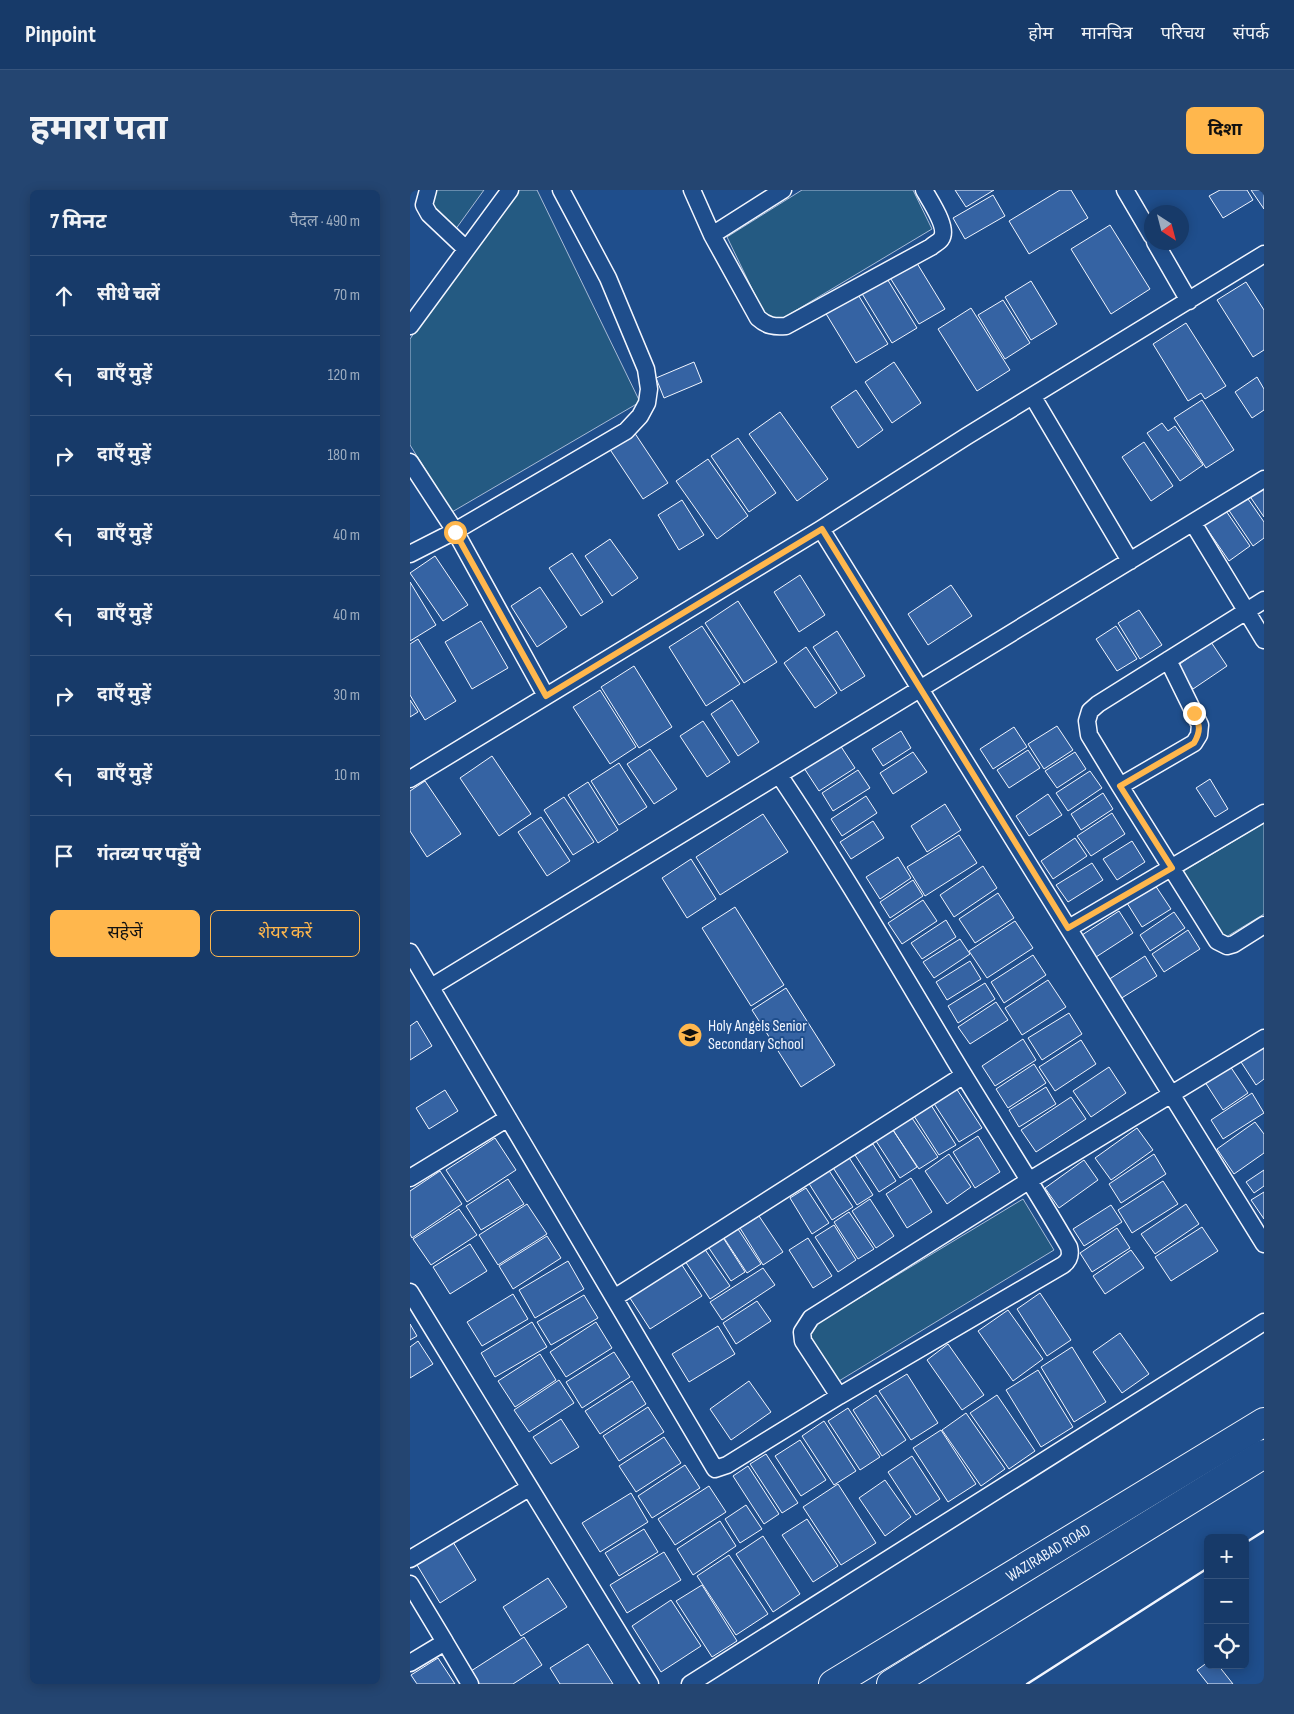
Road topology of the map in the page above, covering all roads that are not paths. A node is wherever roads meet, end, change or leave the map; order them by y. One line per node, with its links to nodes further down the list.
1 (428, 190): 10 (street)
2 (510, 190): 10 (street)
3 (561, 190): 20 (street)
4 (692, 190): 9 (street)
5 (783, 190): 9 (street)
6 (924, 190): 9 (street)
7 (1125, 190): 8 (street)
8 (1144, 222)
9 (712, 235)
10 (466, 249): 14 (street)
11 (1160, 250): 13 (street)
12 (1264, 254): 13 (street)
13 (1189, 301): 15 (street)
14 (410, 326)
15 (1033, 397): 19 (street); 22 (street)
16 (410, 462): 20 (street)
17 (1264, 479): 18 (street)
18 (1193, 523): 22 (street); 24 (street)
19 (822, 529): 27 (street); 28 (street)
20 (455, 532): 21 (street); 28 (street)
21 (410, 554)
22 (1130, 561): 27 (street)
23 (1264, 600): 24 (street)
24 (1247, 610): 25 (street); 26 (street)
25 (1264, 640)
26 (1168, 660): 31 (street); 31 (street)
27 (920, 688): 29 (street); 35 (street)
28 (546, 696): 30 (street)
29 (779, 775): 37 (street); 39 (street)
30 (410, 778)
31 (1120, 786): 33 (street)
32 (1264, 813): 33 (street)
33 (1172, 868): 34 (street); 35 (street)
34 (1264, 925)
35 (1068, 928): 40 (street)
36 (410, 952): 37 (street)
37 (431, 987): 41 (street)
38 (1264, 1038): 40 (street)
39 (964, 1075): 43 (street); 46 (street)
40 (1172, 1094): 43 (street); 44 (street)
41 (508, 1118): 42 (street); 46 (street)
42 (410, 1178)
43 (1030, 1180): 48 (street); 48 (street)
44 (1264, 1244)
45 (410, 1292): 51 (street)
46 (614, 1298): 48 (street)
47 (1264, 1322): 58 (street)
48 (838, 1396)
49 (1264, 1422): 59 (highway, WAZIRABAD ROAD)
50 (1264, 1454): 60 (highway, WAZIRABAD ROAD)
51 (529, 1488): 52 (street); 57 (street)
52 (410, 1559)
53 (410, 1584): 54 (street)
54 (445, 1642): 55 (street); 56 (street)
55 (410, 1663)
56 (470, 1684)
57 (650, 1684)
58 (690, 1684)
59 (833, 1684)
60 (891, 1684)

